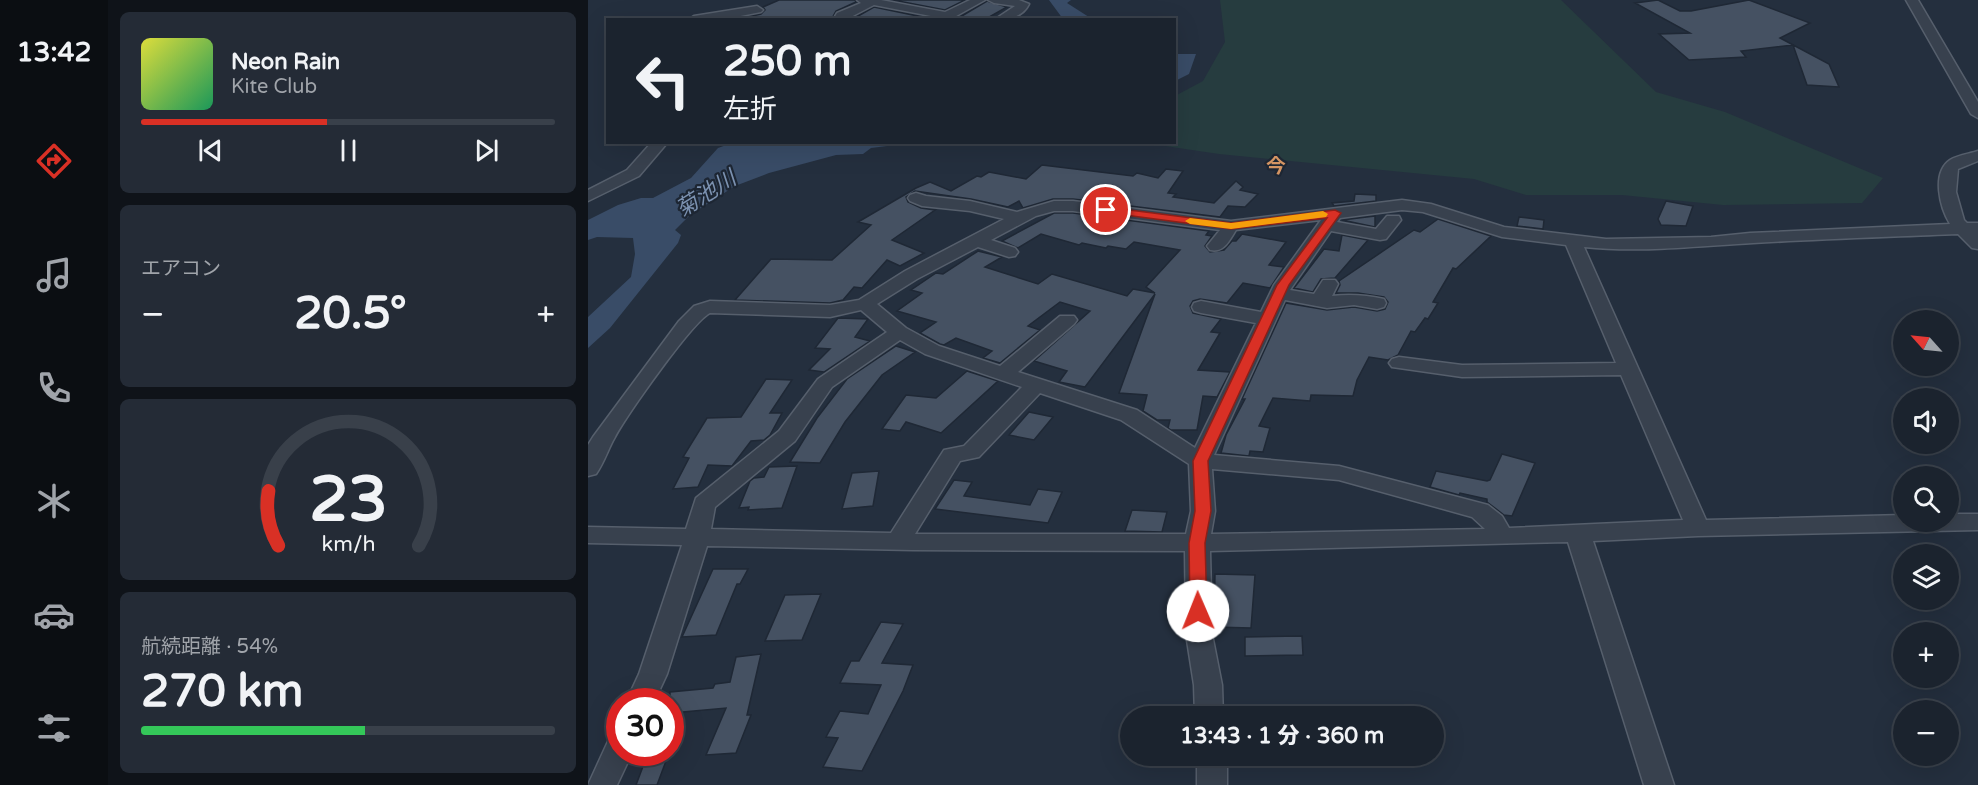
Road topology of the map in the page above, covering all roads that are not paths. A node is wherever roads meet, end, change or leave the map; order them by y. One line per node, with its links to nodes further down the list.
1 (980, 0): 11 (street)
2 (994, 0): 12 (street)
3 (1912, 0): 13 (street)
4 (867, 1): 6 (street); 10 (street)
5 (755, 5): 8 (street); 9 (street)
6 (905, 8): 7 (street); 11 (street)
7 (890, 16)
8 (702, 18)
9 (766, 18)
10 (840, 18)
11 (944, 18)
12 (1004, 18)
13 (1978, 114)
14 (659, 144): 16 (street)
15 (1978, 156): 22 (street)
16 (588, 196)
17 (916, 198): 18 (street)
18 (1020, 218): 21 (street); 23 (street)
19 (1331, 219): 20 (street); 21 (street); 24 (street); 28 (street)
20 (1393, 220)
21 (1231, 226): 26 (street)
22 (1970, 228): 24 (street); 25 (street)
23 (978, 241): 27 (street); 30 (street)
24 (1573, 241): 36 (street)
25 (1978, 244)
26 (1216, 246)
27 (1009, 252)
28 (1279, 294): 29 (street); 32 (street)
29 (1377, 303)
30 (865, 304): 34 (street); 40 (street)
31 (1201, 307): 32 (street)
32 (1267, 319): 39 (street)
33 (1067, 320): 37 (street)
34 (899, 332): 37 (street); 46 (street)
35 (1399, 363): 36 (street)
36 (1628, 369): 42 (street)
37 (1004, 373): 38 (street)
38 (1037, 386): 39 (street); 47 (street)
39 (1200, 461): 45 (street); 48 (street)
40 (588, 469)
41 (1978, 522): 42 (street)
42 (1698, 528): 43 (street)
43 (1578, 534): 45 (street); 55 (street)
44 (588, 535): 46 (street)
45 (1497, 537): 48 (street)
46 (696, 538): 47 (street); 49 (street)
47 (898, 541): 48 (street)
48 (1197, 543): 50 (street)
49 (646, 688)
50 (1209, 706)
51 (611, 766): 53 (street)
52 (1212, 766): 54 (street)
53 (602, 785)
54 (1212, 785)
55 (1659, 785)

